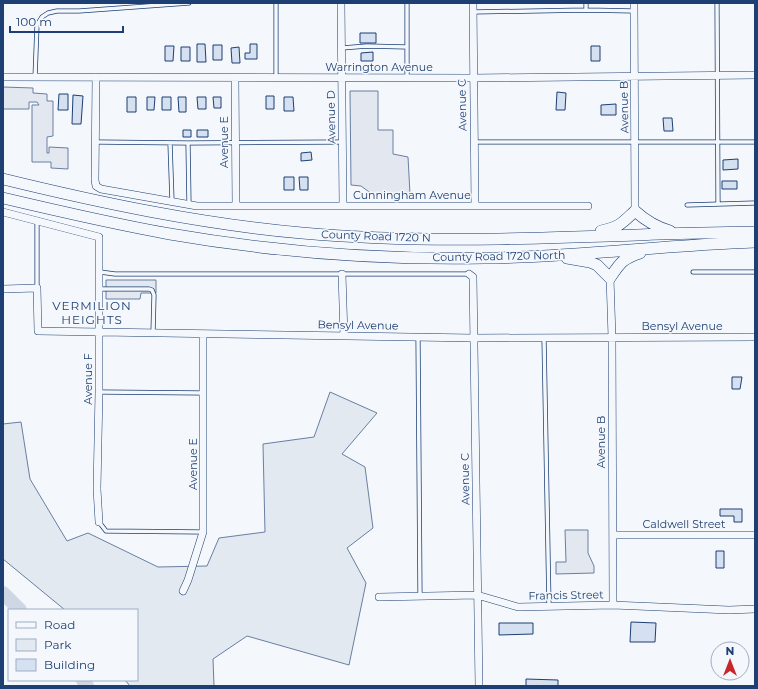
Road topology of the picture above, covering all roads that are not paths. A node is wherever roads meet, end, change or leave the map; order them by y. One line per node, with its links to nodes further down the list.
1 (188, 3): 18 (lane)
2 (276, 3): 20 (lane)
3 (341, 3): 12 (street, Avenue D)
4 (407, 3): 11 (lane)
5 (473, 3): 10 (street, Avenue C)
6 (586, 3): 9 (lane)
7 (717, 3): 13 (lane)
8 (634, 7): 9 (lane); 15 (street, Avenue B)
9 (586, 10): 10 (lane)
10 (473, 12): 23 (street, Avenue C)
11 (407, 47): 12 (lane); 22 (lane)
12 (342, 48): 21 (street, Avenue D)
13 (718, 75): 14 (street, Warrington Avenue); 15 (street, Warrington Avenue); 25 (lane)
14 (755, 75)
15 (634, 76): 23 (street, Warrington Avenue); 24 (street, Avenue B)
16 (96, 77): 18 (street, Warrington Avenue); 19 (street, Warrington Avenue); 26 (street)
17 (3, 78): 18 (street, Warrington Avenue)
18 (35, 78)
19 (235, 78): 20 (street, Warrington Avenue); 32 (street, Avenue E)
20 (276, 78): 21 (street, Warrington Avenue)
21 (342, 78): 22 (street, Warrington Avenue); 27 (street, Avenue D)
22 (407, 78): 23 (street, Warrington Avenue)
23 (473, 78): 28 (street, Avenue C)
24 (635, 141): 25 (lane); 28 (lane); 44 (street, Avenue B)
25 (718, 141): 29 (lane); 38 (lane)
26 (95, 142): 30 (lane); 35 (street)
27 (343, 142): 32 (lane); 41 (street, Avenue D)
28 (474, 142): 42 (street, Avenue C)
29 (755, 142)
30 (170, 143): 31 (lane); 35 (lane)
31 (188, 143): 32 (lane); 37 (lane)
32 (234, 143): 40 (street, Avenue E)
33 (3, 179): 49 (main road, County Road 1720 N)
34 (3, 198): 52 (main road, County Road 1720 N)
35 (172, 202): 37 (street)
36 (755, 203): 38 (lane)
37 (189, 204): 40 (street)
38 (718, 204): 39 (lane)
39 (687, 205)
40 (236, 206): 41 (street, Cunningham Avenue)
41 (343, 206): 42 (street, Cunningham Avenue)
42 (475, 206): 43 (street, Cunningham Avenue)
43 (588, 206)
44 (635, 211): 48 (main road); 49 (main road)
45 (3, 212): 46 (street)
46 (37, 220): 54 (street, Avenue F); 60 (lane)
47 (755, 232): 48 (main road, County Road 1720 N)
48 (681, 234): 49 (main road, County Road 1720 N)
49 (570, 237)
50 (755, 242): 51 (main road)
51 (656, 247): 53 (main road, County Road 1720 North); 59 (main road)
52 (342, 254): 53 (main road, County Road 1720 North)
53 (554, 255): 59 (main road)
54 (100, 272): 57 (lane); 62 (street, Avenue F)
55 (693, 272): 56 (lane)
56 (755, 272)
57 (342, 274): 58 (lane); 66 (street)
58 (469, 274): 70 (street, Avenue C)
59 (610, 278): 68 (street, Avenue B)
60 (37, 288): 61 (street); 63 (street, Bensyl Avenue)
61 (3, 289)
62 (100, 289): 63 (street, Avenue F); 64 (lane)
63 (100, 333): 64 (street, Bensyl Avenue); 72 (street, Avenue F)
64 (153, 333): 65 (street, Bensyl Avenue)
65 (204, 334): 66 (street, Bensyl Avenue); 73 (street, Avenue E)
66 (344, 336): 67 (street, Bensyl Avenue)
67 (418, 337): 70 (street, Bensyl Avenue); 81 (lane)
68 (612, 337): 69 (street, Bensyl Avenue); 71 (street, Bensyl Avenue); 76 (street, Avenue B)
69 (755, 337)
70 (474, 338): 71 (street, Bensyl Avenue); 79 (street, Avenue C)
71 (544, 338): 83 (lane)
72 (99, 392): 73 (lane); 74 (street, Avenue F)
73 (204, 393): 75 (street, Avenue E)
74 (99, 522): 75 (lane)
75 (203, 532): 78 (street, Avenue E)
76 (613, 535): 77 (street, Caldwell Street); 82 (street, Avenue B)
77 (755, 535)
78 (183, 591)
79 (477, 595): 81 (street, Francis Street); 83 (street, Francis Street); 85 (street, Avenue C)
80 (379, 596): 81 (street, Francis Street)
81 (420, 596)
82 (613, 605): 83 (street, Francis Street); 84 (street, Francis Street)
83 (549, 606)
84 (755, 610)
85 (479, 686)

